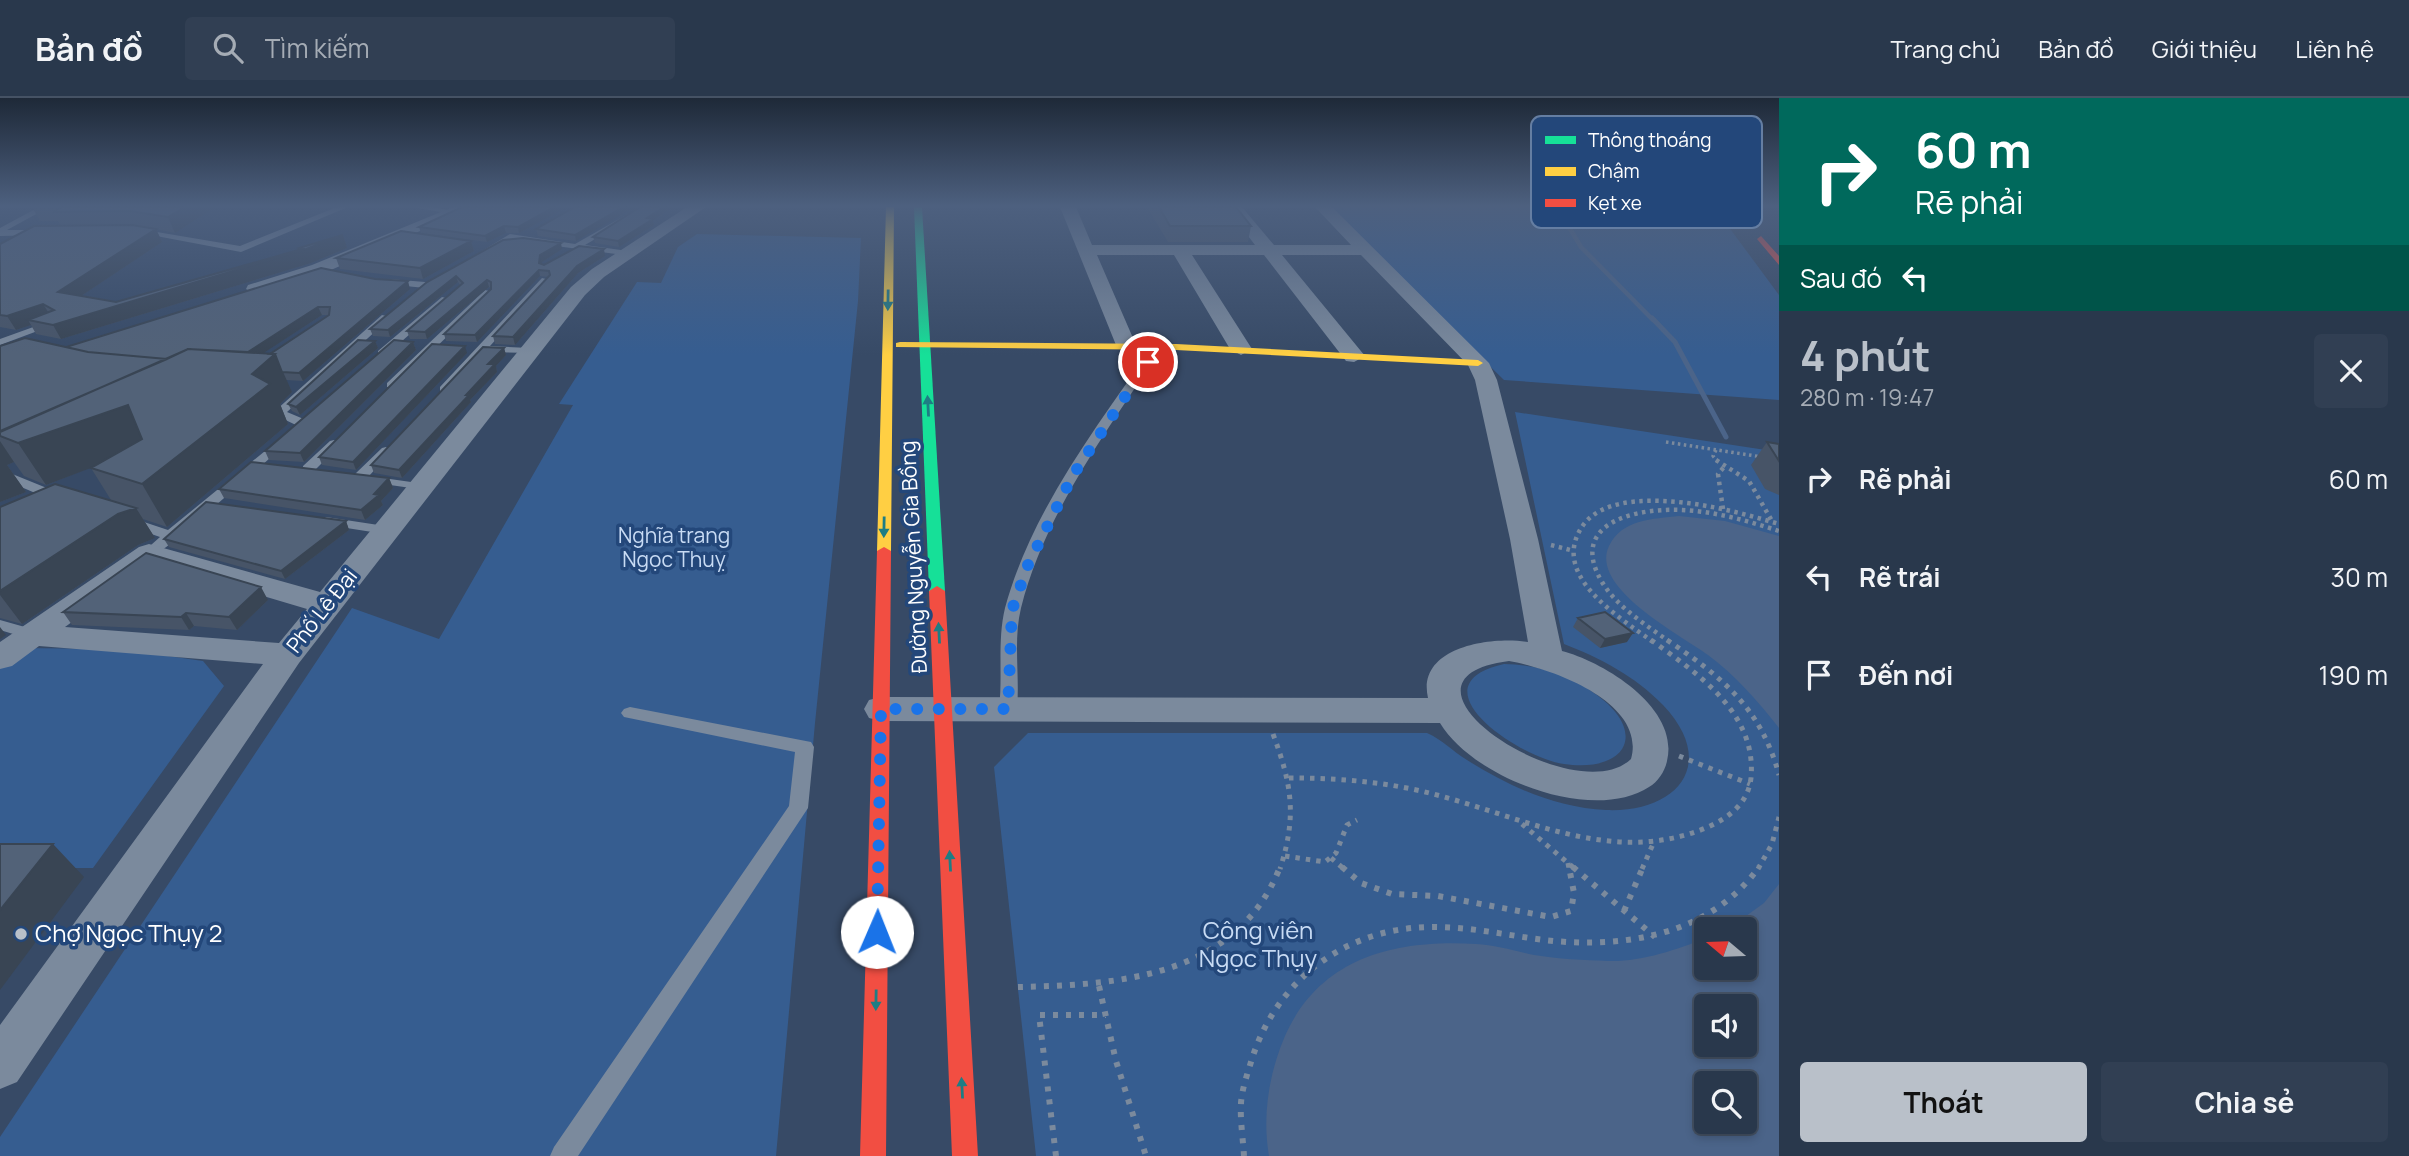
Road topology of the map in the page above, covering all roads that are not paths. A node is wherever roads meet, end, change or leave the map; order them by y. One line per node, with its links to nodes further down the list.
1 (350, 256): 11 (street)
2 (475, 256): 10 (lane)
3 (625, 256): 36 (street, Phố Lê Đại)
4 (889, 256): 27 (main road, Đường Nguyễn Gia Bồng, one-way to 27)
5 (923, 256): 28 (main road, Đường Nguyễn Gia Bồng)
6 (1089, 256): 30 (street)
7 (1184, 256): 35 (street)
8 (1274, 256): 37 (street)
9 (1372, 256): 39 (street)
10 (459, 267)
11 (318, 269): 12 (lane); 19 (street)
12 (342, 274)
13 (437, 279): 16 (lane)
14 (545, 280): 34 (lane)
15 (378, 281): 16 (lane)
16 (425, 285): 20 (lane)
17 (458, 288): 26 (lane)
18 (488, 292): 31 (lane)
19 (241, 293)
20 (416, 293)
21 (396, 309): 24 (lane)
22 (55, 323): 25 (lane)
23 (959, 329): 29 (main road)
24 (357, 341): 26 (lane); 42 (lane)
25 (0, 342)
26 (399, 344): 38 (lane)
27 (887, 345): 28 (main road); 64 (main road, Đường Nguyễn Gia Bồng, one-way to 64)
28 (925, 345): 29 (main road); 40 (main road, Đường Nguyễn Gia Bồng)
29 (994, 345): 30 (main road); 40 (main road)
30 (1126, 345): 32 (main road)
31 (424, 346): 33 (lane); 43 (lane)
32 (1158, 346): 35 (main road); 66 (lane)
33 (455, 347)
34 (474, 348): 36 (lane); 44 (lane)
35 (1241, 349): 37 (main road)
36 (529, 351): 52 (street, Phố Lê Đại)
37 (1354, 356): 39 (main road)
38 (372, 361)
39 (1478, 363): 62 (street)
40 (938, 368): 65 (main road, Đường Nguyễn Gia Bồng, one-way to 40)
41 (291, 386): 42 (lane)
42 (306, 387): 46 (lane)
43 (383, 393)
44 (436, 398)
45 (312, 414): 46 (lane)
46 (302, 423): 49 (lane)
47 (346, 431): 49 (lane)
48 (399, 438): 52 (lane)
49 (254, 465): 57 (lane)
50 (28, 466): 51 (lane)
51 (3, 475): 53 (lane)
52 (420, 487): 56 (street, Phố Lê Đại)
53 (75, 504)
54 (114, 517): 57 (lane)
55 (315, 520): 56 (lane)
56 (385, 530): 58 (street, Phố Lê Đại)
57 (160, 544): 58 (street); 60 (street)
58 (326, 604): 61 (street, Phố Lê Đại)
59 (0, 625): 60 (lane)
60 (33, 635): 61 (street); 63 (street)
61 (287, 655): 69 (street, Phố Lê Đại)
62 (1547, 657): 67 (street); 67 (street)
63 (0, 658)
64 (881, 709): 65 (street); 71 (main road, Đường Nguyễn Gia Bồng, one-way to 71)
65 (943, 709): 66 (street); 72 (main road, Đường Nguyễn Gia Bồng, one-way to 65)
66 (1008, 709): 67 (street)
67 (1450, 711)
68 (630, 713): 70 (lane)
69 (0, 1065)
70 (563, 1156)
71 (873, 1156)
72 (965, 1156)

